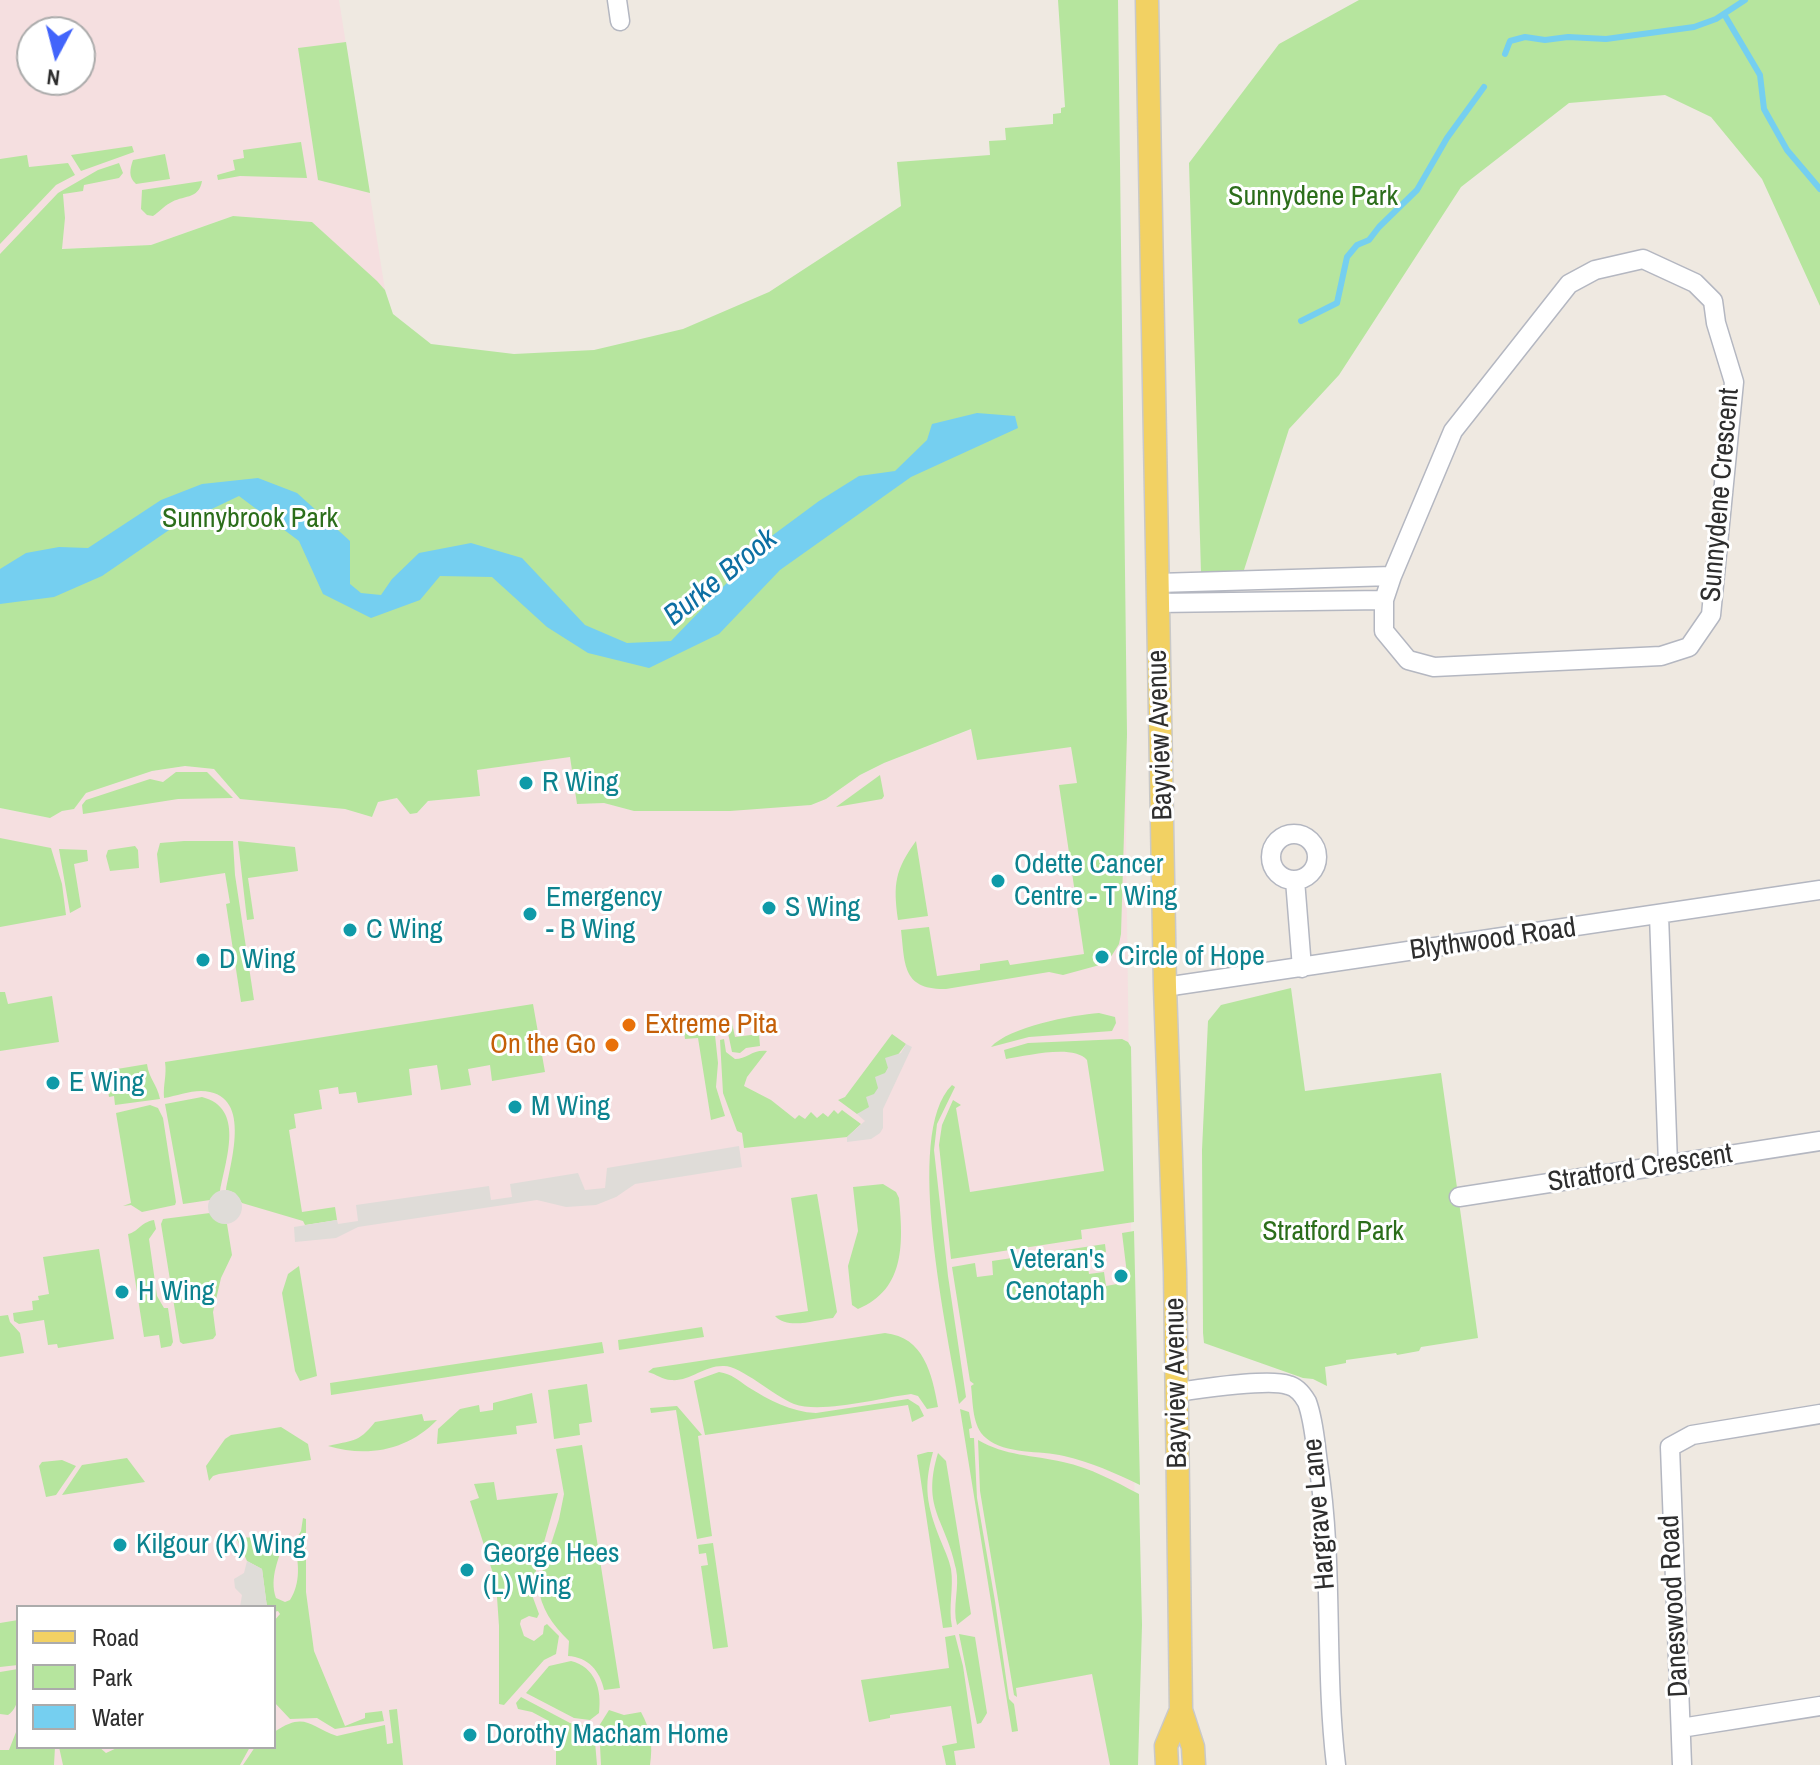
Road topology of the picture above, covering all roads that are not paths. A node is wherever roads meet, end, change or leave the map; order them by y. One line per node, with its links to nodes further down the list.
1 (617, 0): 3 (street)
2 (1147, 0): 6 (main road, Bayview Avenue)
3 (620, 21)
4 (1392, 576): 5 (street); 7 (street, Sunnydene Crescent); 7 (street, Sunnydene Crescent)
5 (1263, 579): 6 (street); 8 (street)
6 (1158, 593): 8 (street); 13 (main road, Bayview Avenue)
7 (1384, 600): 8 (street)
8 (1263, 602)
9 (1295, 880): 12 (street)
10 (1820, 890): 11 (street, Blythwood Road)
11 (1659, 915): 12 (street, Blythwood Road); 15 (street)
12 (1302, 968): 13 (street, Blythwood Road)
13 (1165, 987): 17 (main road, Bayview Avenue)
14 (1820, 1141): 15 (street, Stratford Crescent)
15 (1668, 1164): 16 (street, Stratford Crescent)
16 (1459, 1197)
17 (1177, 1392): 20 (main road, Bayview Avenue); 24 (street, Hargrave Lane)
18 (1820, 1414): 21 (street, Daneswood Road)
19 (1820, 1706): 21 (street)
20 (1181, 1710): 22 (main road, Bayview Avenue); 23 (main road, Bayview Avenue)
21 (1681, 1728): 25 (street, Daneswood Road)
22 (1167, 1765)
23 (1194, 1765)
24 (1336, 1765)
25 (1682, 1765)

